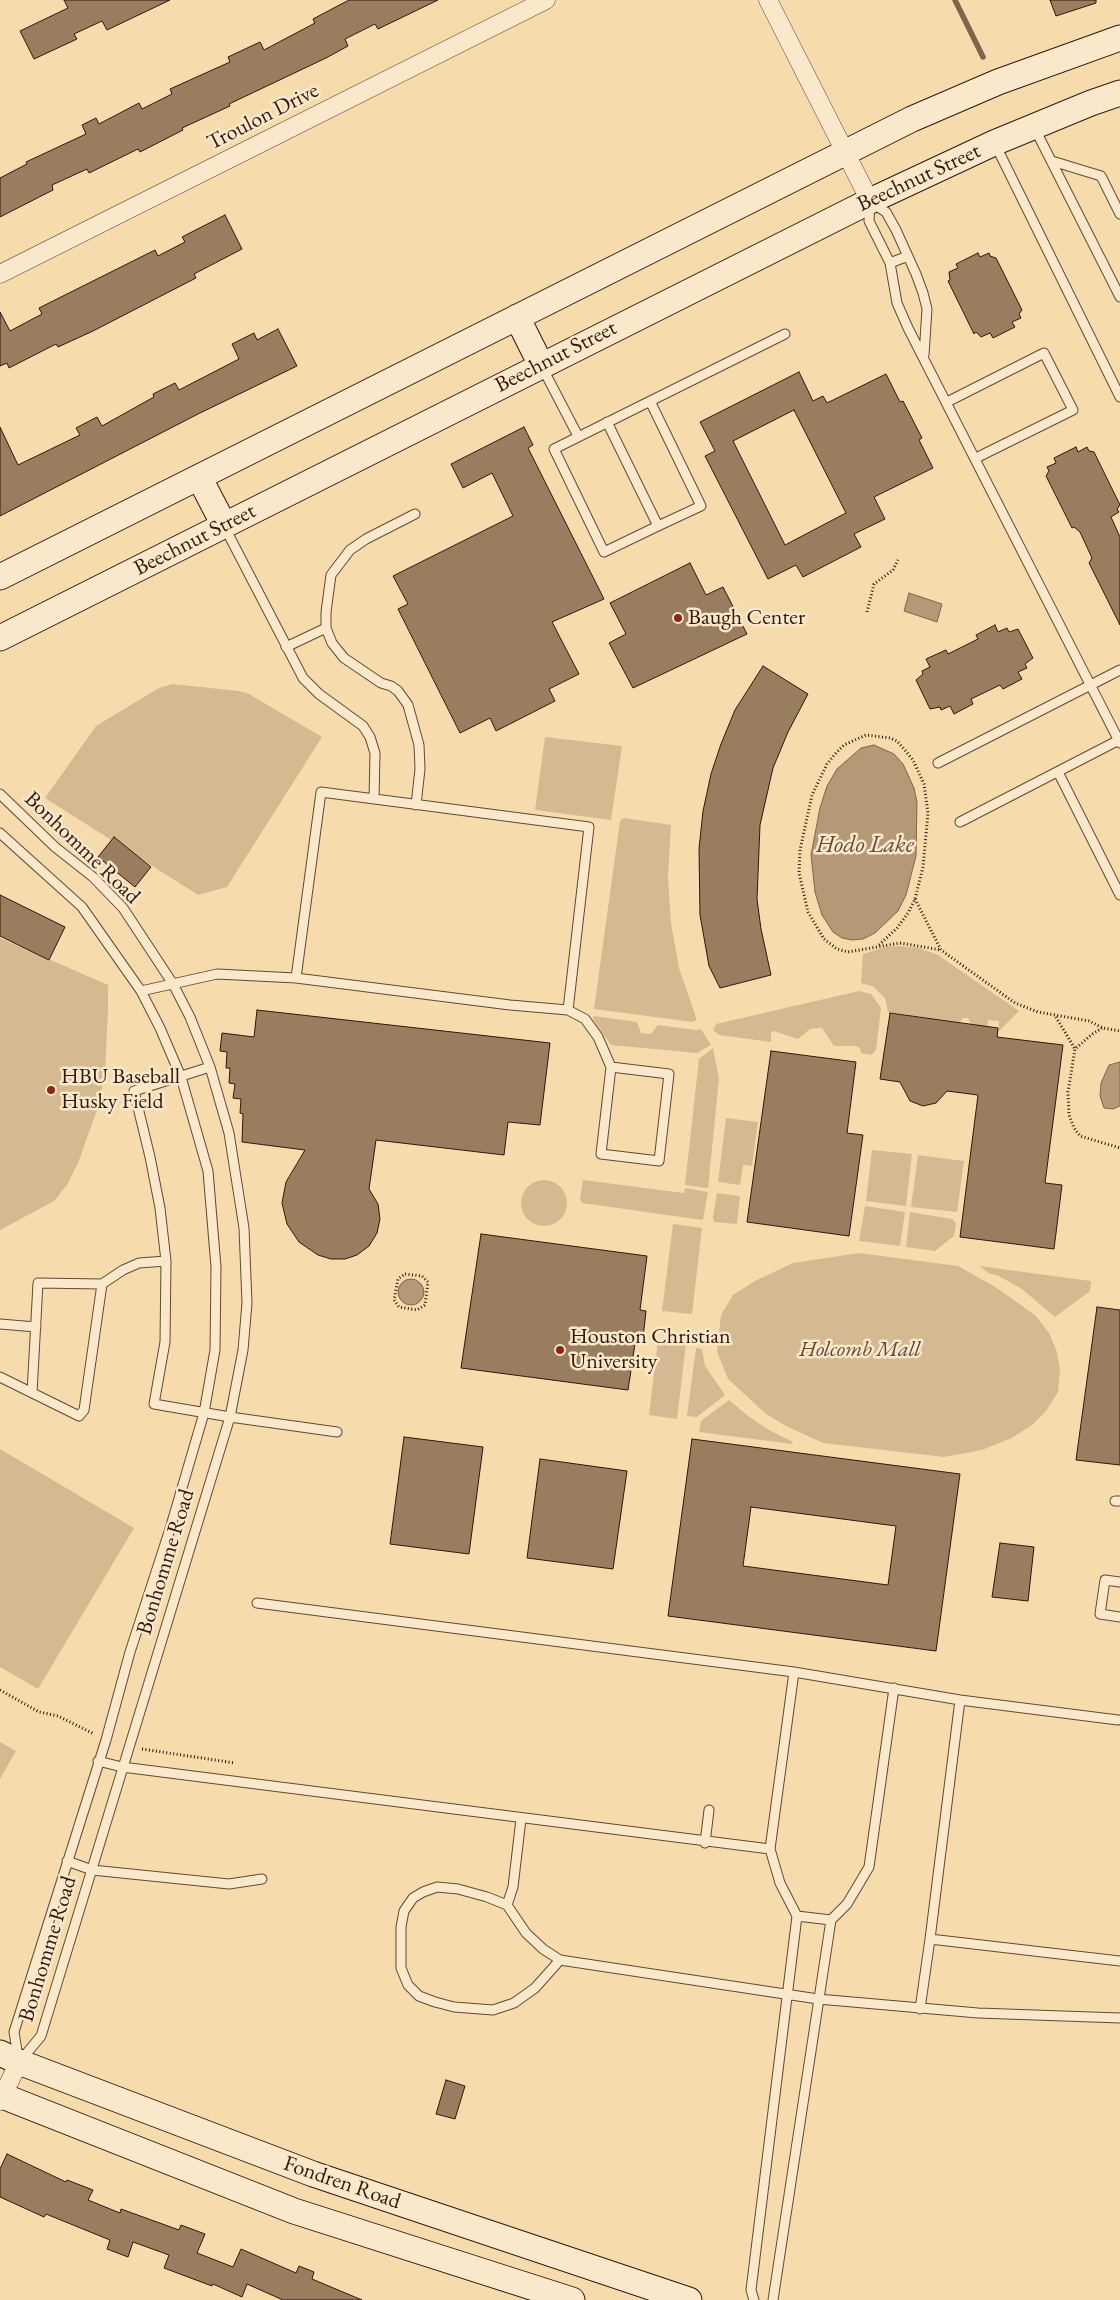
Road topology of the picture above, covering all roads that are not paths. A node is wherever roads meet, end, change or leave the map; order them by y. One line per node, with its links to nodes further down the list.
1 (546, 0): 13 (street, Troulon Drive)
2 (768, 0): 7 (street)
3 (1120, 38): 7 (main road)
4 (1120, 93): 5 (main road, Beechnut Street)
5 (1034, 126): 6 (main road, Beechnut Street); 8 (lane)
6 (994, 143): 9 (main road, Beechnut Street); 19 (lane)
7 (846, 152): 9 (street); 15 (main road)
8 (1052, 162): 10 (lane); 14 (lane)
9 (870, 201): 11 (lane); 12 (lane); 18 (main road, Beechnut Street)
10 (1120, 214)
11 (908, 256): 12 (lane); 17 (lane)
12 (890, 263): 17 (lane)
13 (0, 274)
14 (1120, 297)
15 (517, 317): 18 (main road); 25 (main road)
16 (785, 334): 20 (lane)
17 (924, 356): 21 (lane)
18 (541, 365): 23 (lane); 27 (main road, Beechnut Street)
19 (1120, 397)
20 (650, 401): 22 (lane); 28 (lane)
21 (947, 402): 24 (lane); 24 (lane)
22 (607, 422): 23 (lane); 28 (lane)
23 (578, 436): 28 (lane)
24 (976, 458): 34 (lane)
25 (199, 477): 27 (main road); 29 (main road)
26 (415, 514): 30 (lane)
27 (224, 525): 31 (main road, Beechnut Street); 32 (lane)
28 (658, 526)
29 (0, 577)
30 (326, 628): 32 (lane); 40 (lane)
31 (0, 638)
32 (286, 647): 39 (lane)
33 (1120, 670): 34 (lane)
34 (1091, 685): 35 (lane); 36 (lane)
35 (1119, 742): 37 (lane)
36 (938, 763)
37 (1058, 772): 41 (lane); 43 (lane)
38 (0, 794): 45 (lane, Bonhomme Road)
39 (374, 799): 40 (lane); 44 (lane)
40 (416, 805): 47 (lane)
41 (960, 822)
42 (0, 833): 46 (lane, Bonhomme Road)
43 (1120, 895)
44 (296, 978): 45 (lane); 47 (lane)
45 (173, 984): 46 (lane); 48 (lane, Bonhomme Road)
46 (141, 991): 50 (lane, Bonhomme Road)
47 (568, 1010): 49 (lane)
48 (210, 1067): 50 (lane); 58 (lane, Bonhomme Road)
49 (611, 1067): 49 (lane)
50 (181, 1077): 51 (lane); 57 (lane, Bonhomme Road)
51 (166, 1261): 52 (lane); 57 (lane)
52 (102, 1284): 54 (lane); 56 (lane)
53 (0, 1324): 54 (lane)
54 (36, 1327): 56 (lane)
55 (0, 1377): 56 (lane)
56 (32, 1393)
57 (204, 1414): 58 (lane); 67 (lane, Bonhomme Road)
58 (230, 1417): 59 (lane); 68 (lane, Bonhomme Road)
59 (337, 1432)
60 (1120, 1582): 62 (lane)
61 (256, 1602): 63 (lane)
62 (1120, 1616)
63 (794, 1672): 64 (lane); 72 (lane)
64 (894, 1688): 65 (lane); 78 (lane)
65 (960, 1700): 66 (lane); 79 (lane)
66 (1118, 1720)
67 (98, 1761): 68 (lane); 73 (lane, Bonhomme Road)
68 (122, 1767): 70 (lane); 74 (lane, Bonhomme Road)
69 (709, 1810): 71 (lane)
70 (521, 1819): 71 (lane); 76 (lane)
71 (705, 1843): 72 (lane)
72 (770, 1850): 77 (lane)
73 (67, 1861): 74 (lane); 86 (lane, Bonhomme Road)
74 (92, 1870): 75 (lane); 86 (lane, Bonhomme Road)
75 (262, 1878)
76 (506, 1905): 80 (lane); 80 (lane)
77 (797, 1916): 78 (lane); 82 (lane)
78 (831, 1920): 83 (lane)
79 (930, 1939): 81 (lane); 84 (lane)
80 (560, 1960): 82 (lane)
81 (1120, 1961)
82 (789, 1995): 83 (lane); 90 (lane)
83 (818, 1999): 84 (lane); 91 (lane)
84 (920, 2009): 85 (lane)
85 (1120, 2018)
86 (10, 2058): 87 (street); 89 (main road, Fondren Road)
87 (1, 2097): 88 (main road, Fondren Road)
88 (572, 2300)
89 (689, 2300)
90 (754, 2300)
91 (773, 2300)

